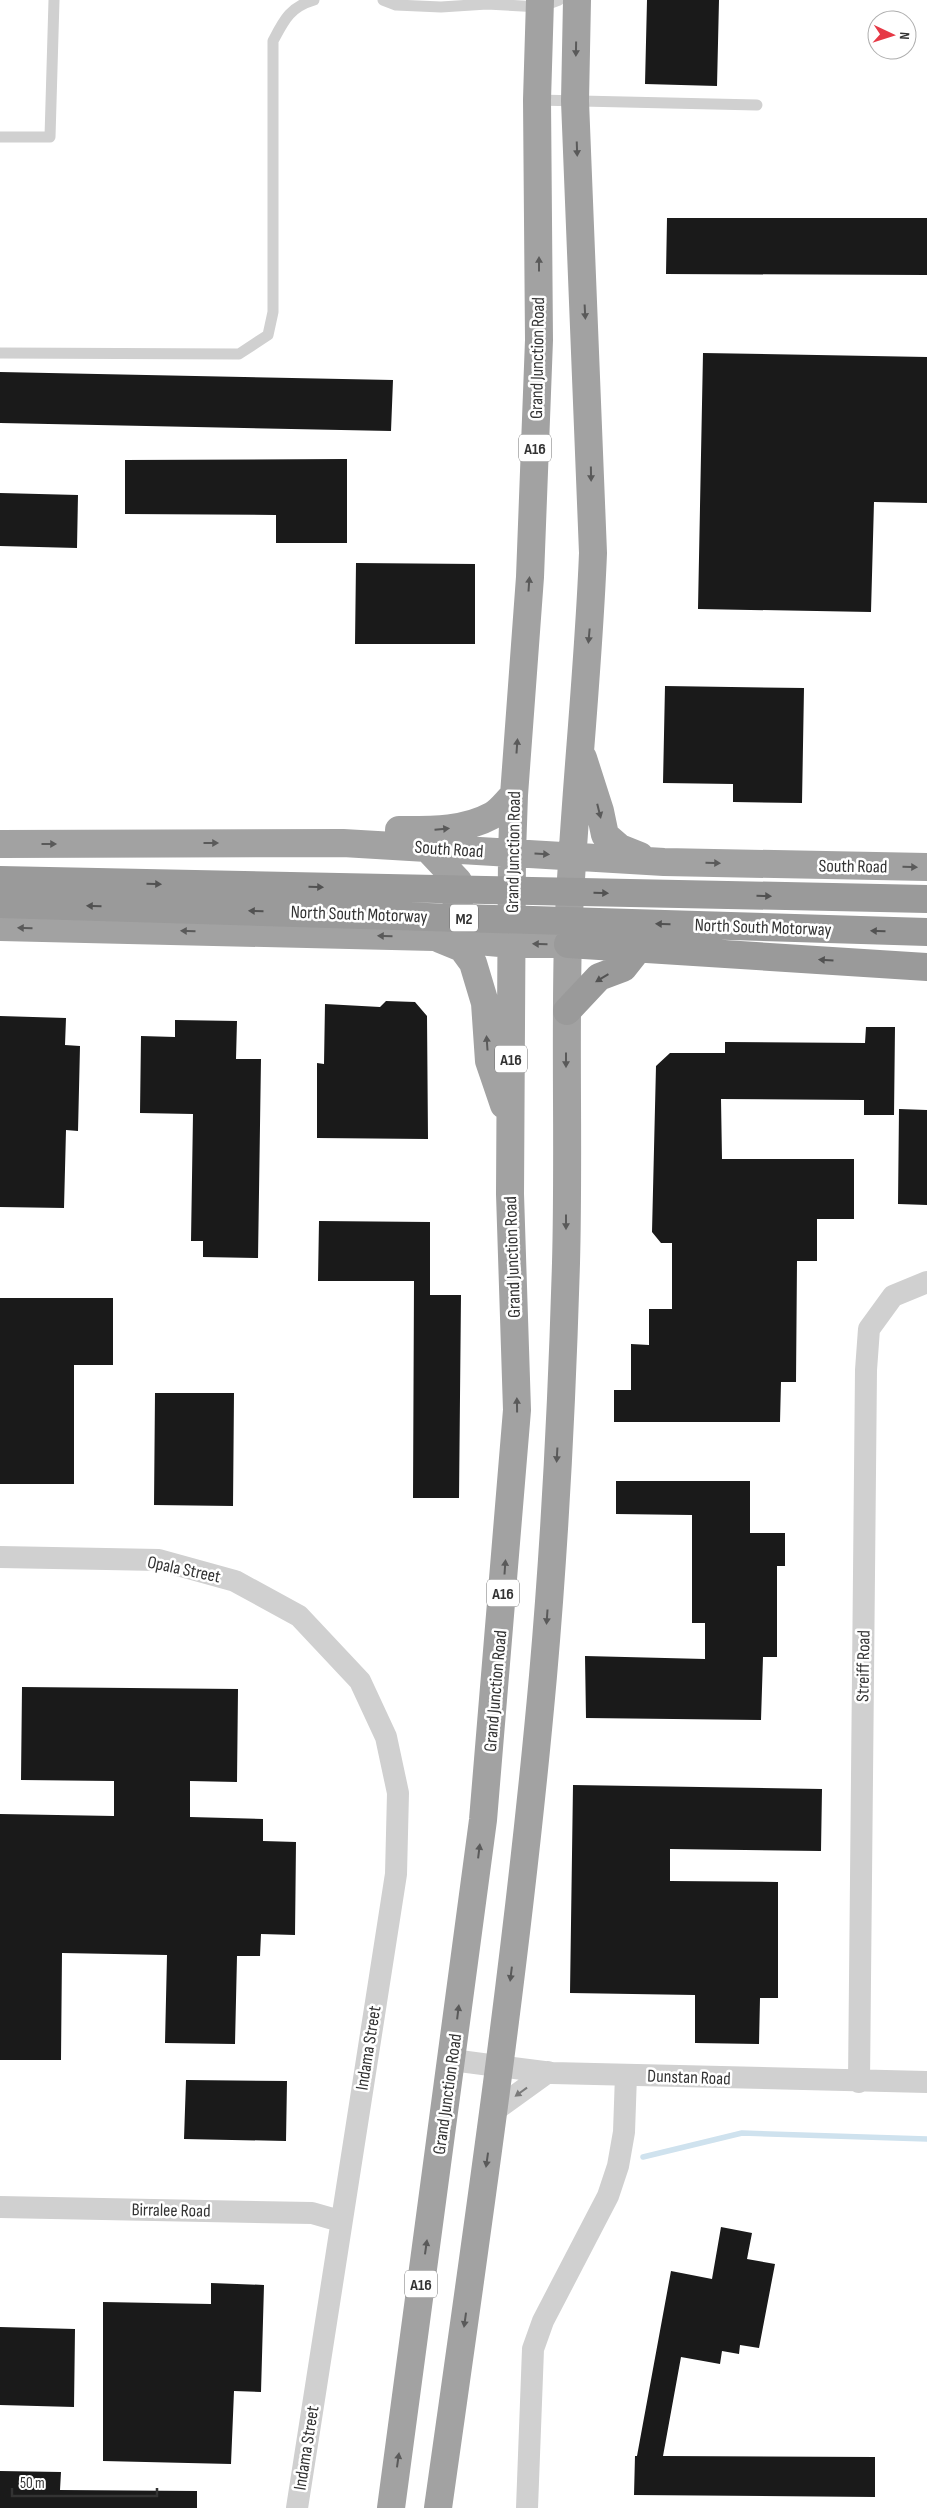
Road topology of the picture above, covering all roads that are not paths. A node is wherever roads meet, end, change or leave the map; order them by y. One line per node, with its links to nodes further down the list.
1 (54, 0): 9 (lane)
2 (314, 0): 10 (lane)
3 (383, 0): 5 (lane)
4 (577, 0): 7 (highway, one-way to 7)
5 (546, 2): 6 (highway, Grand Junction Road / A16)
6 (538, 100): 7 (lane); 12 (highway, Grand Junction Road / A16, one-way to 6)
7 (576, 101): 8 (lane); 11 (highway, one-way to 11)
8 (757, 105)
9 (0, 137)
10 (0, 353)
11 (579, 748): 17 (highway); 18 (highway, one-way to 18)
12 (514, 794): 13 (highway, one-way to 12); 16 (highway, Grand Junction Road / A16)
13 (343, 843): 14 (highway, South Road, one-way to 13); 15 (highway, South Road)
14 (0, 844)
15 (426, 848): 16 (highway, South Road); 25 (highway)
16 (512, 853): 17 (highway, South Road, one-way to 17); 26 (highway, Grand Junction Road / A16)
17 (571, 855): 18 (highway, South Road); 27 (highway)
18 (664, 862): 19 (highway, South Road, one-way to 19)
19 (927, 867)
20 (0, 880): 21 (highway, North South Motorway / M2, one-way to 21)
21 (927, 900)
22 (0, 904): 24 (highway, North South Motorway / M2, one-way to 22)
23 (0, 927): 25 (highway, one-way to 23)
24 (927, 932)
25 (434, 937): 26 (highway); 31 (highway, one-way to 25)
26 (511, 944): 27 (highway, one-way to 26); 31 (highway, Grand Junction Road / A16)
27 (568, 944): 28 (highway); 30 (highway)
28 (638, 949): 29 (highway, one-way to 28); 30 (highway, one-way to 30)
29 (927, 967)
30 (567, 1011): 36 (highway, one-way to 36)
31 (510, 1123): 35 (highway, Grand Junction Road / A16, one-way to 31)
32 (927, 1282): 39 (street, Streiff Road)
33 (0, 1558): 34 (street, Opala Street)
34 (299, 1616): 43 (street, Indama Street)
35 (452, 2060): 36 (street, Dunstan Road); 45 (highway, Grand Junction Road / A16, one-way to 35)
36 (500, 2066): 37 (street, Dunstan Road); 41 (highway)
37 (548, 2072): 38 (street, Dunstan Road); 41 (street, one-way to 41)
38 (626, 2075): 39 (street, Dunstan Road); 47 (street)
39 (858, 2082): 40 (street, Dunstan Road)
40 (927, 2082)
41 (494, 2111): 46 (highway, one-way to 46)
42 (0, 2207): 43 (street, Birralee Road)
43 (340, 2221): 44 (street, Indama Street)
44 (297, 2508)
45 (391, 2508)
46 (438, 2508)
47 (527, 2508)

